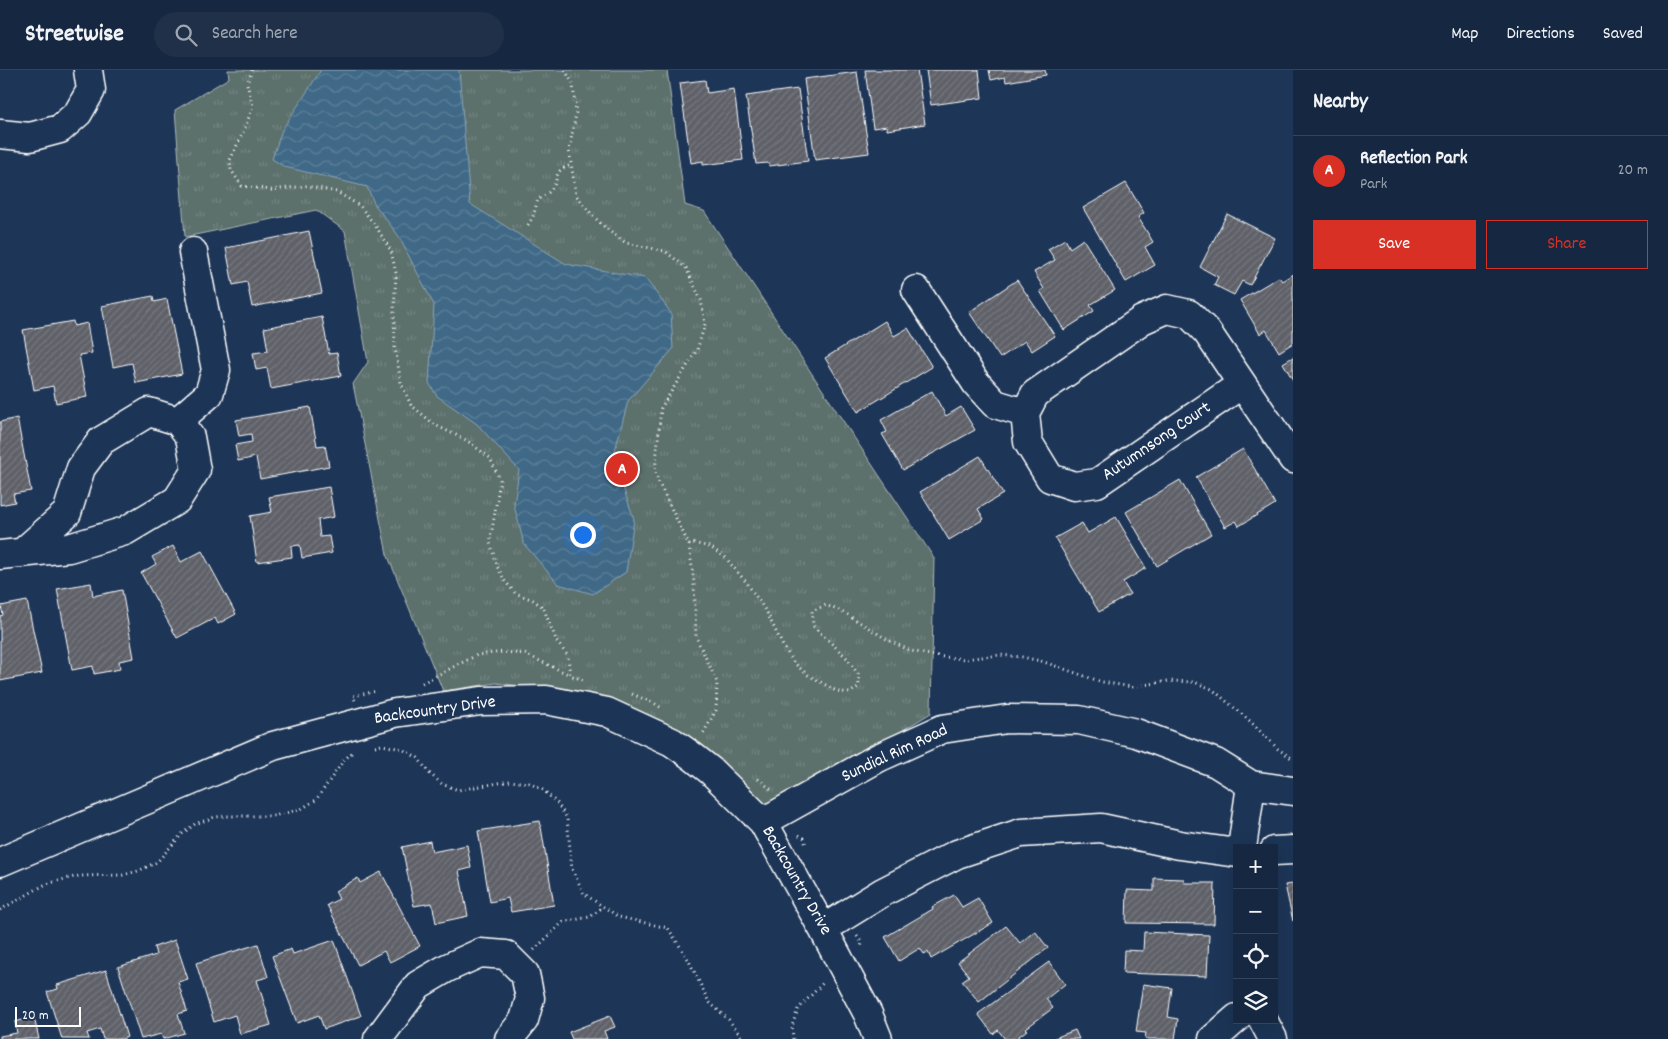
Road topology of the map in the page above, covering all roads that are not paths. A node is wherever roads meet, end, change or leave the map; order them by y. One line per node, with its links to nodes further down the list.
1 (88, 70): 2 (street)
2 (0, 134)
3 (193, 252): 7 (street)
4 (916, 290): 6 (street)
5 (1242, 384): 6 (street); 6 (street, Autumnsong Court); 8 (street)
6 (1025, 413)
7 (178, 421): 9 (street); 9 (street)
8 (1293, 459)
9 (11, 554)
10 (1251, 785): 11 (street, Sundial Rim Road); 12 (street, Sundial Rim Road); 13 (street)
11 (1293, 791)
12 (774, 816): 17 (street, Backcountry Drive); 18 (street, Backcountry Drive)
13 (1243, 844)
14 (1293, 850): 15 (street)
15 (1278, 851)
16 (1233, 853): 18 (street)
17 (0, 862)
18 (823, 928): 23 (street, Backcountry Drive)
19 (1233, 1022): 24 (street)
20 (1265, 1024): 25 (street)
21 (378, 1039): 22 (street)
22 (509, 1039)
23 (878, 1039)
24 (1213, 1039)
25 (1273, 1039)

